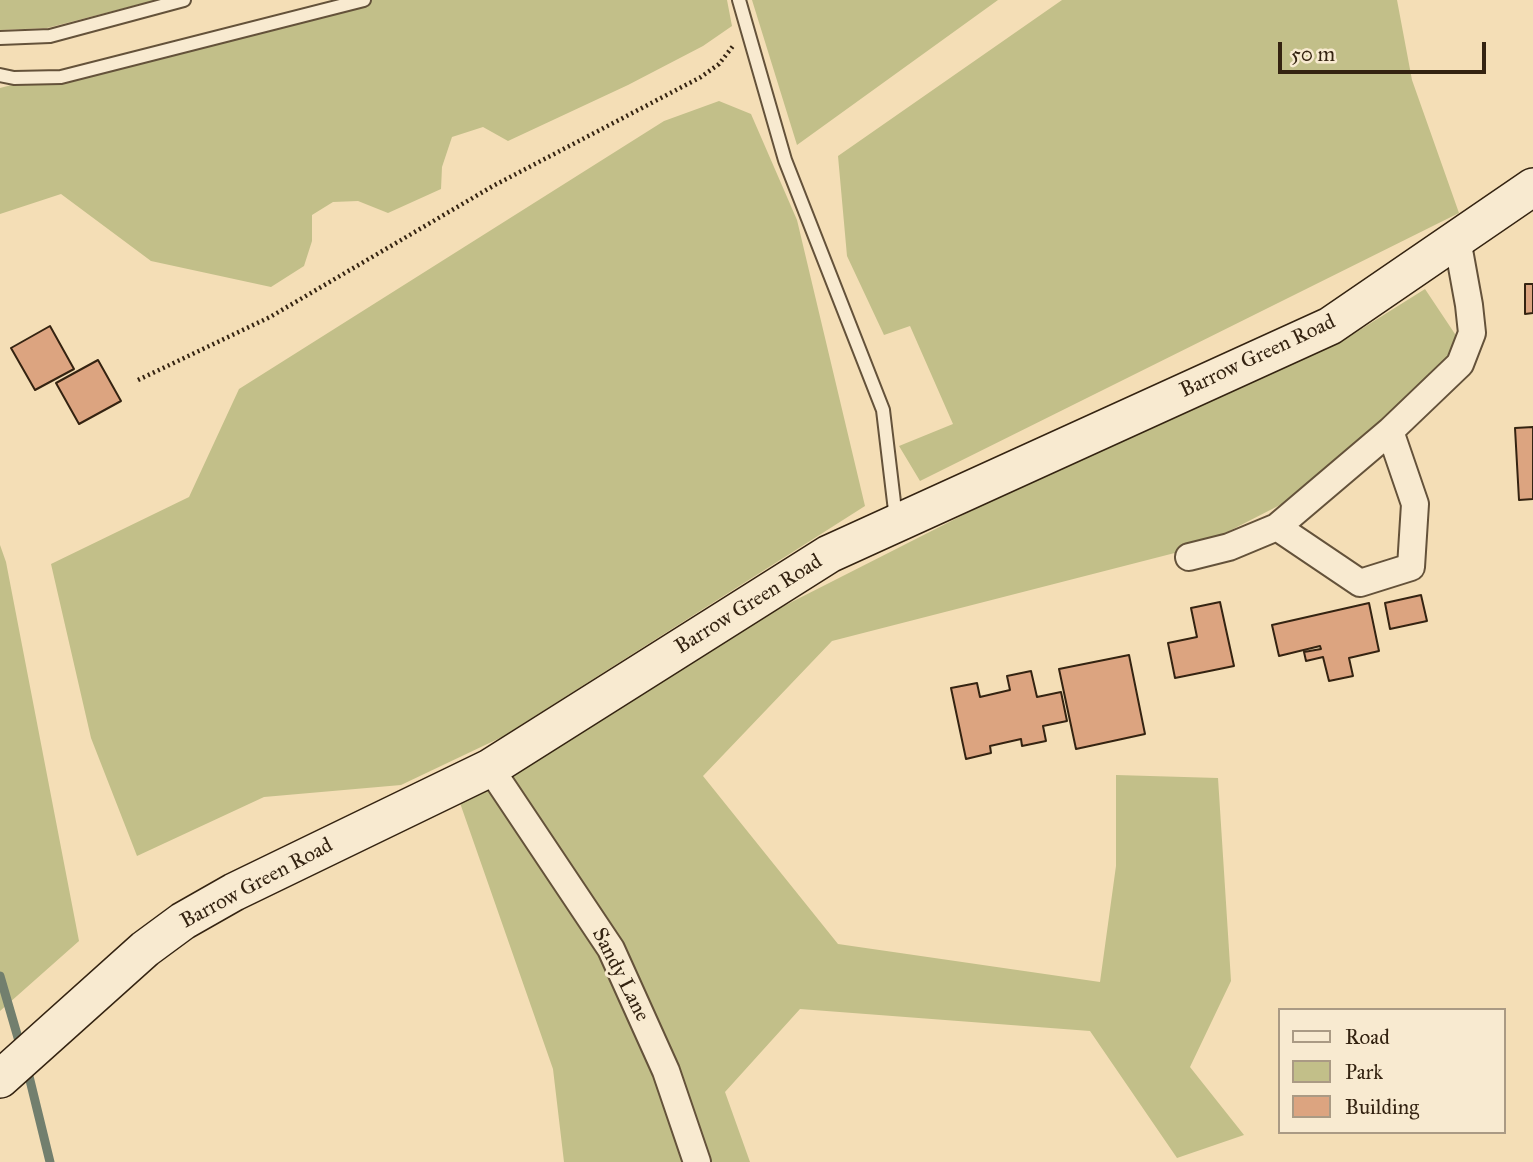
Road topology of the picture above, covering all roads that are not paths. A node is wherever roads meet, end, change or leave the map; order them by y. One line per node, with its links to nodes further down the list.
1 (184, 0): 4 (lane)
2 (364, 0): 5 (lane)
3 (739, 0): 9 (lane)
4 (0, 38)
5 (0, 75)
6 (1533, 187): 7 (street, Barrow Green Road)
7 (1457, 239): 8 (street); 9 (street, Barrow Green Road)
8 (1390, 431): 10 (street); 10 (street)
9 (897, 523): 12 (street, Barrow Green Road)
10 (1277, 527): 11 (street)
11 (1189, 557)
12 (490, 768): 13 (street, Barrow Green Road); 14 (street, Sandy Lane)
13 (0, 1079)
14 (697, 1162)

